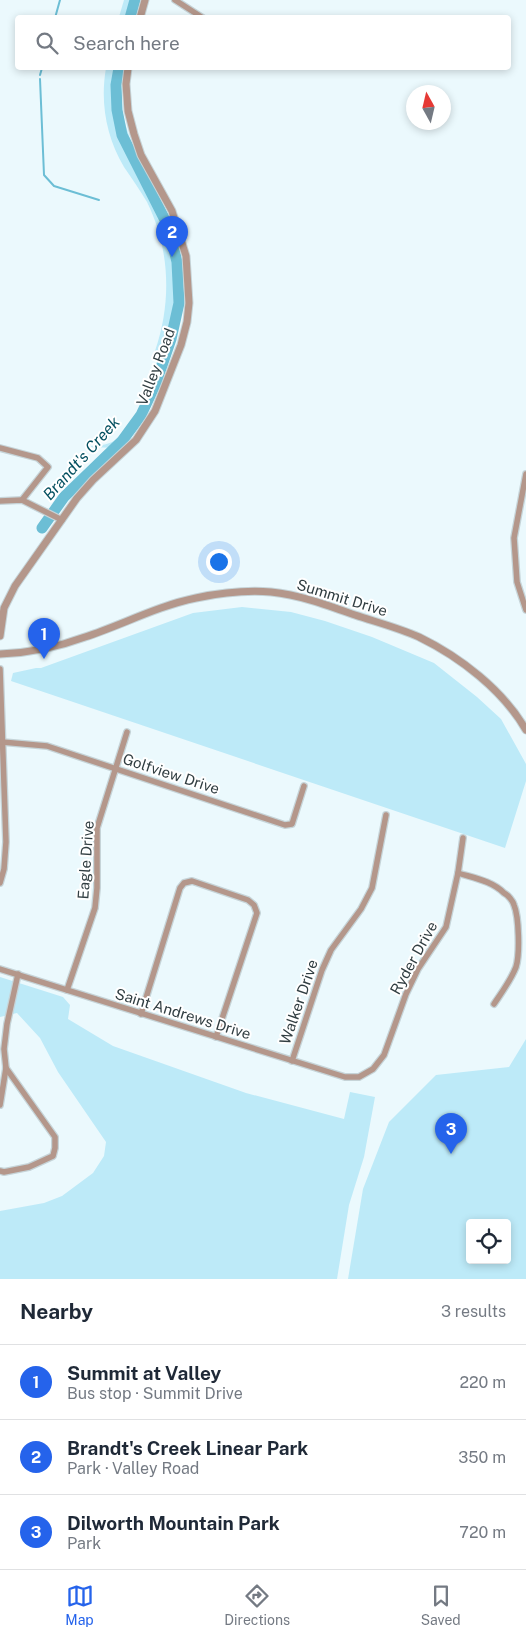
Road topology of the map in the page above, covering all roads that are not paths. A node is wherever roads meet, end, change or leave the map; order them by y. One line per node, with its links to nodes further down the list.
1 (144, 0): 3 (street)
2 (175, 0): 4 (street)
3 (141, 15)
4 (198, 15)
5 (128, 70): 10 (street, Valley Road)
6 (0, 448): 8 (street)
7 (526, 474): 11 (street)
8 (22, 500): 9 (street); 10 (street)
9 (0, 501)
10 (62, 520): 12 (street, Valley Road)
11 (526, 610)
12 (0, 636)
13 (0, 654): 15 (street, Summit Drive)
14 (0, 669): 17 (street)
15 (526, 730)
16 (127, 732): 18 (street, Eagle Drive)
17 (2, 742): 18 (street, Golfview Drive); 23 (street)
18 (116, 769): 19 (street, Golfview Drive); 26 (street, Eagle Drive)
19 (304, 786)
20 (386, 815): 30 (street, Walker Drive)
21 (463, 838): 22 (street, Ryder Drive)
22 (458, 873): 27 (street); 32 (street, Ryder Drive)
23 (0, 884)
24 (0, 969): 25 (street, Saint Andrews Drive)
25 (18, 974): 26 (street, Saint Andrews Drive); 31 (street)
26 (67, 990): 28 (street, Saint Andrews Drive)
27 (494, 1004)
28 (141, 1014): 29 (street, Saint Andrews Drive); 29 (street)
29 (216, 1037): 30 (street, Saint Andrews Drive)
30 (292, 1061): 32 (street, Saint Andrews Drive)
31 (6, 1068): 33 (street); 34 (street)
32 (359, 1077)
33 (0, 1105)
34 (0, 1171)

